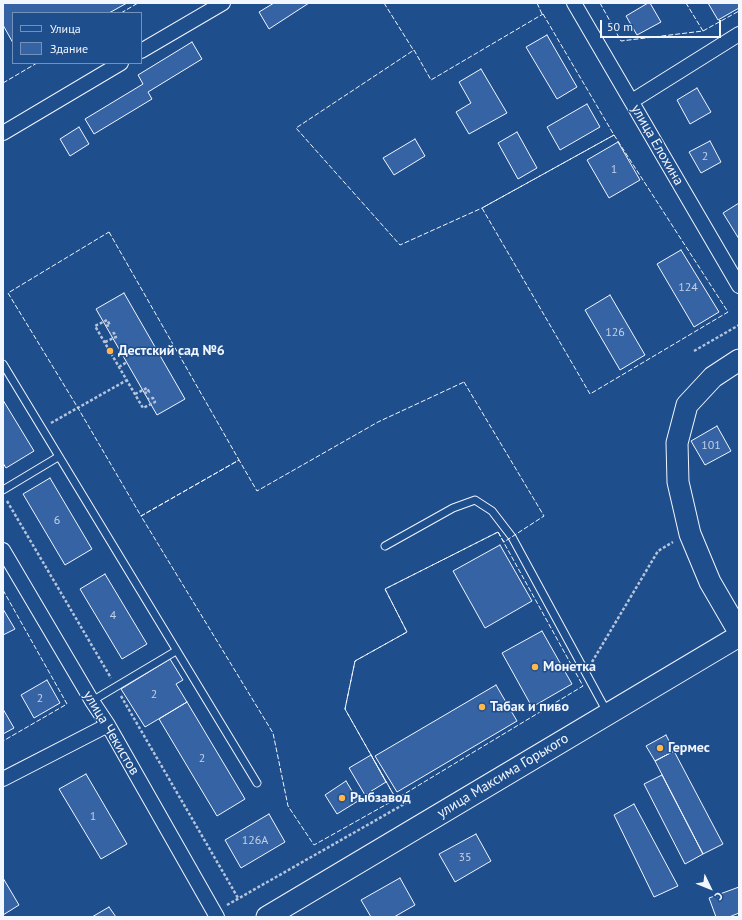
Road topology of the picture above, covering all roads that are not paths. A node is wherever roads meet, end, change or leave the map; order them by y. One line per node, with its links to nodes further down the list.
1 (223, 3): 4 (street)
2 (574, 3): 6 (street, улица Елохина)
3 (739, 34): 6 (street)
4 (142, 50)
5 (119, 64): 7 (street)
6 (632, 101): 8 (street, улица Елохина)
7 (3, 133)
8 (739, 286)
9 (739, 360): 15 (street)
10 (3, 364): 11 (lane)
11 (58, 458): 12 (lane); 17 (lane)
12 (3, 490)
13 (385, 546): 19 (lane)
14 (3, 550): 18 (street, улица Чекистов)
15 (739, 632)
16 (739, 636): 19 (street, улица Максима Горького)
17 (176, 651): 18 (lane); 22 (lane)
18 (92, 701): 20 (street, улица Чекистов)
19 (608, 714): 24 (street, улица Максима Горького)
20 (108, 725): 21 (street); 23 (street, улица Чекистов)
21 (3, 779)
22 (257, 783)
23 (216, 915)
24 (267, 917)

